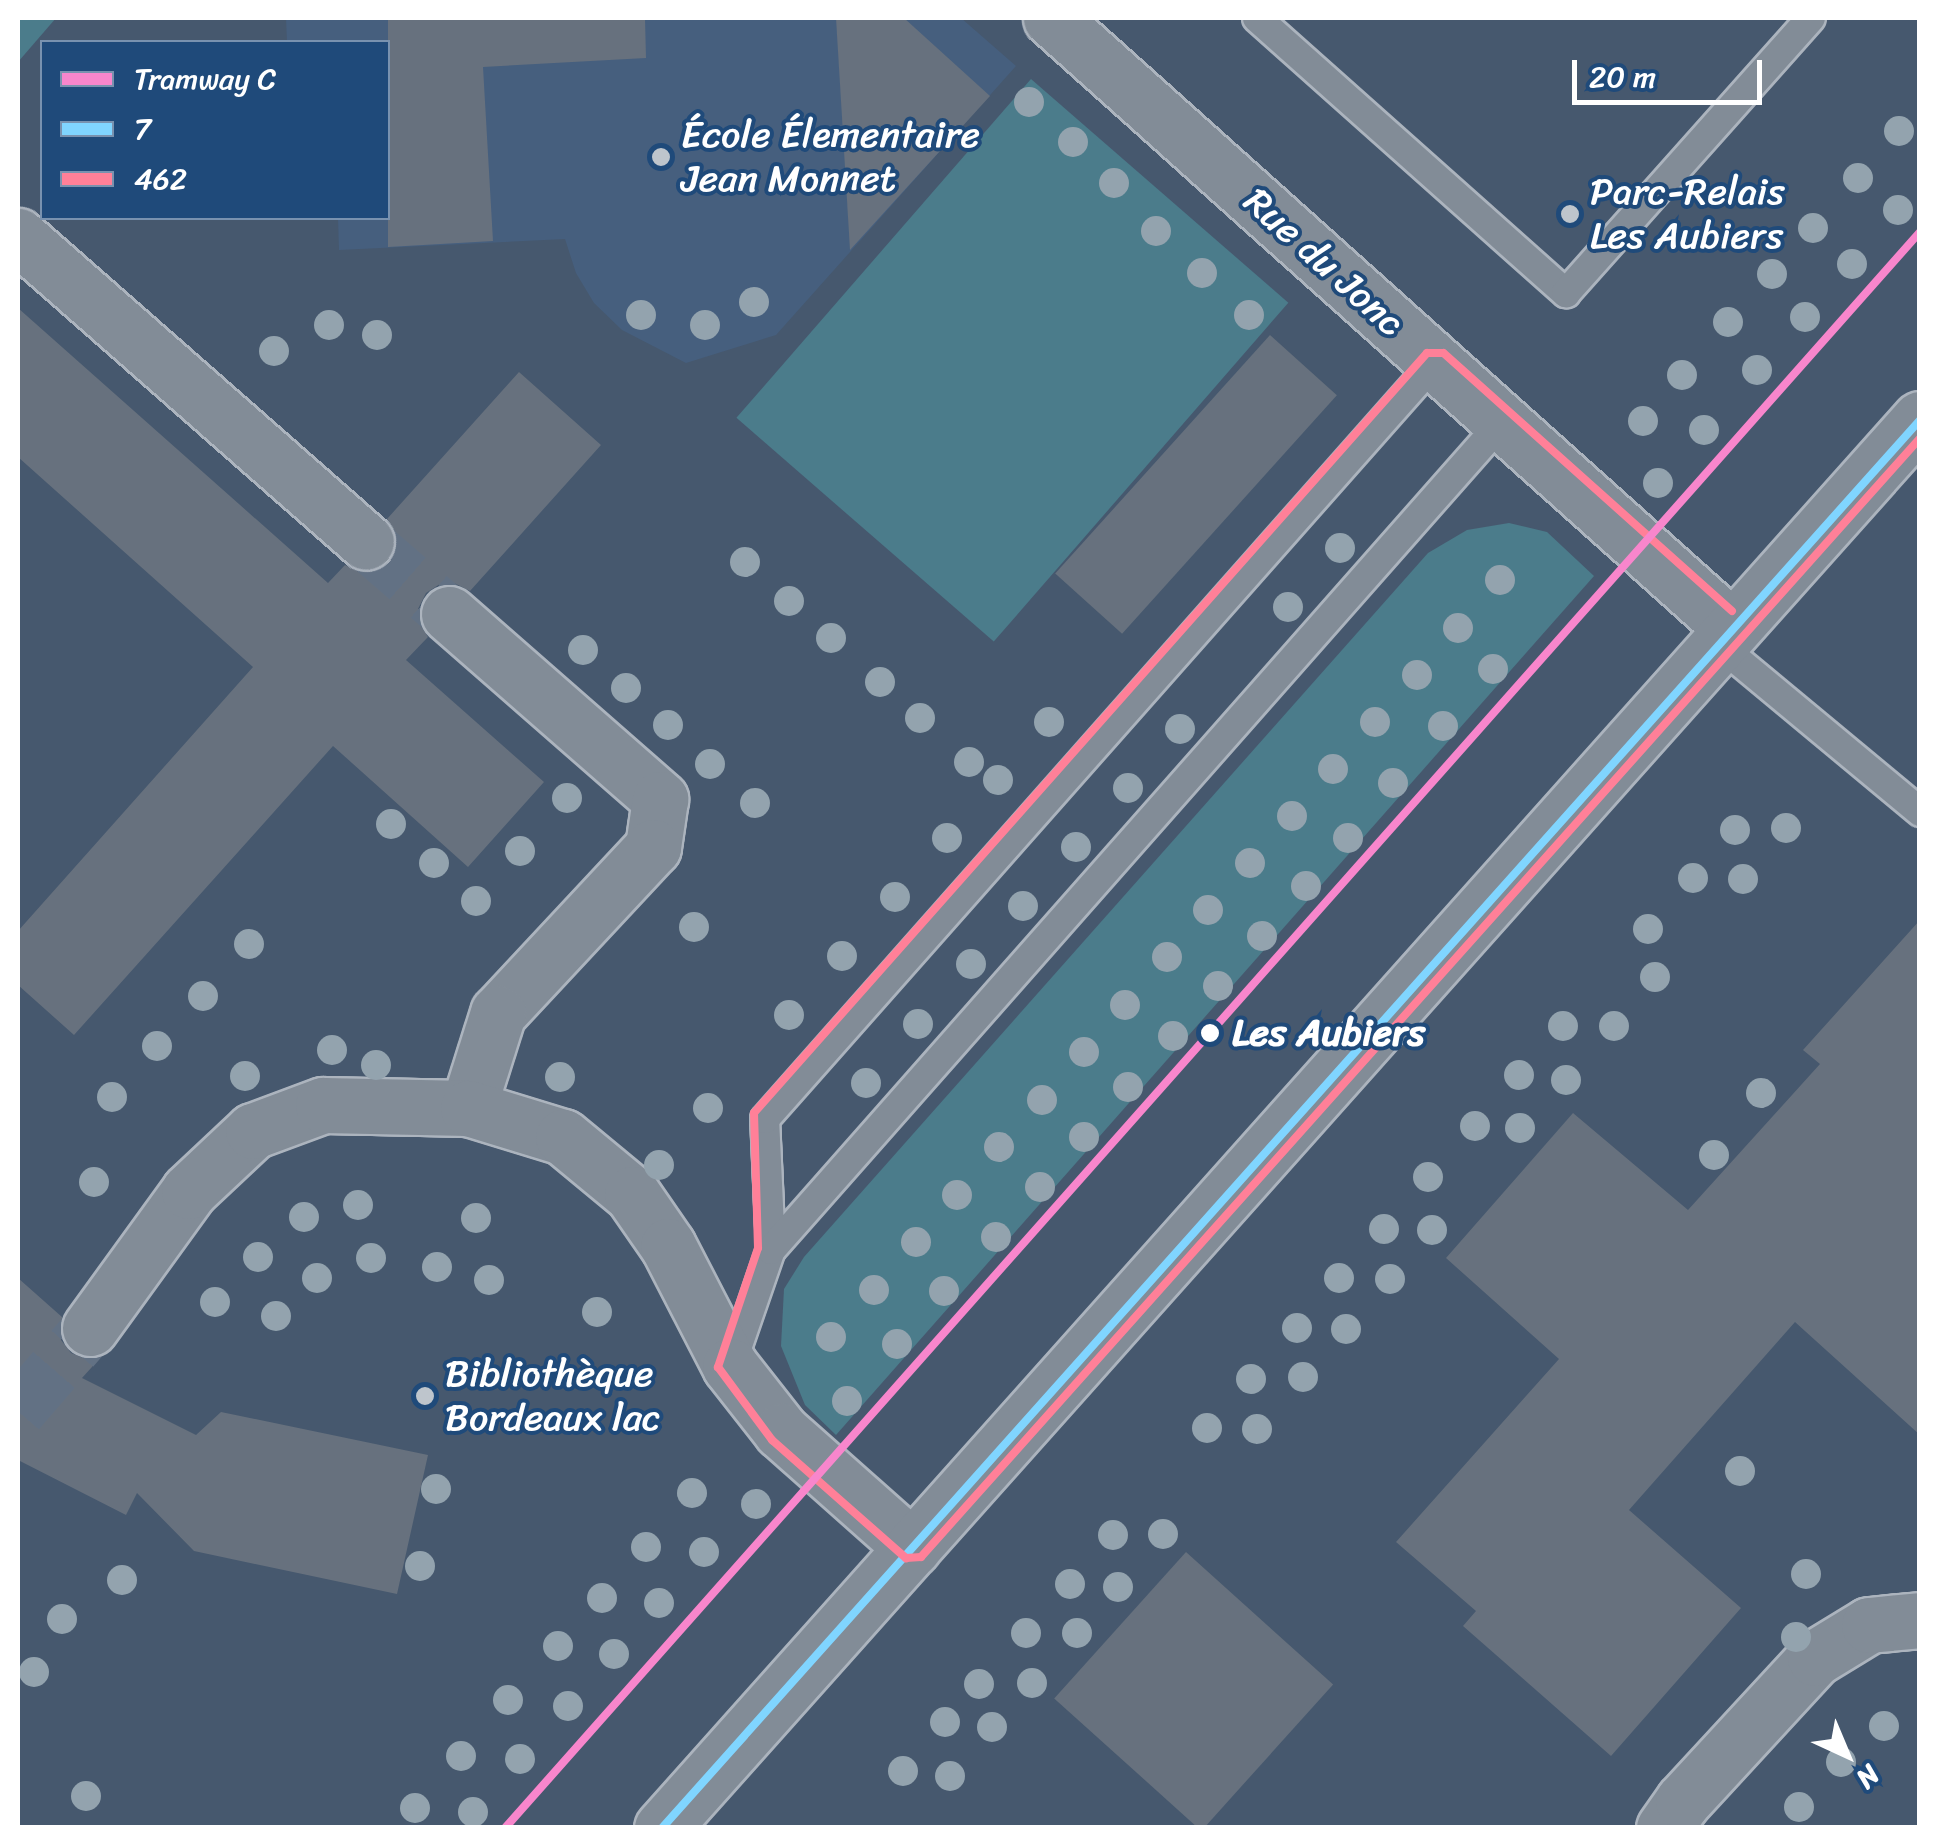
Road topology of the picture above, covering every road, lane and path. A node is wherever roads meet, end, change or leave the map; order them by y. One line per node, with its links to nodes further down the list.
1 (1052, 18): 5 (street, Rue du Jonc)
2 (1257, 18): 3 (lane)
3 (1811, 18)
4 (18, 236): 8 (street)
5 (1435, 362): 7 (street, Rue du Jonc); 13 (lane)
6 (1920, 418): 10 (street)
7 (1502, 422): 10 (street, Rue du Jonc); 13 (lane)
8 (366, 542)
9 (448, 614): 12 (street)
10 (1724, 636): 11 (lane); 16 (street)
11 (1920, 812)
12 (468, 1108): 14 (street); 15 (street)
13 (772, 1250): 15 (lane)
14 (90, 1328)
15 (730, 1366): 16 (street)
16 (913, 1548): 18 (street)
17 (1894, 1622): 19 (street)
18 (662, 1828)
19 (1664, 1828)

